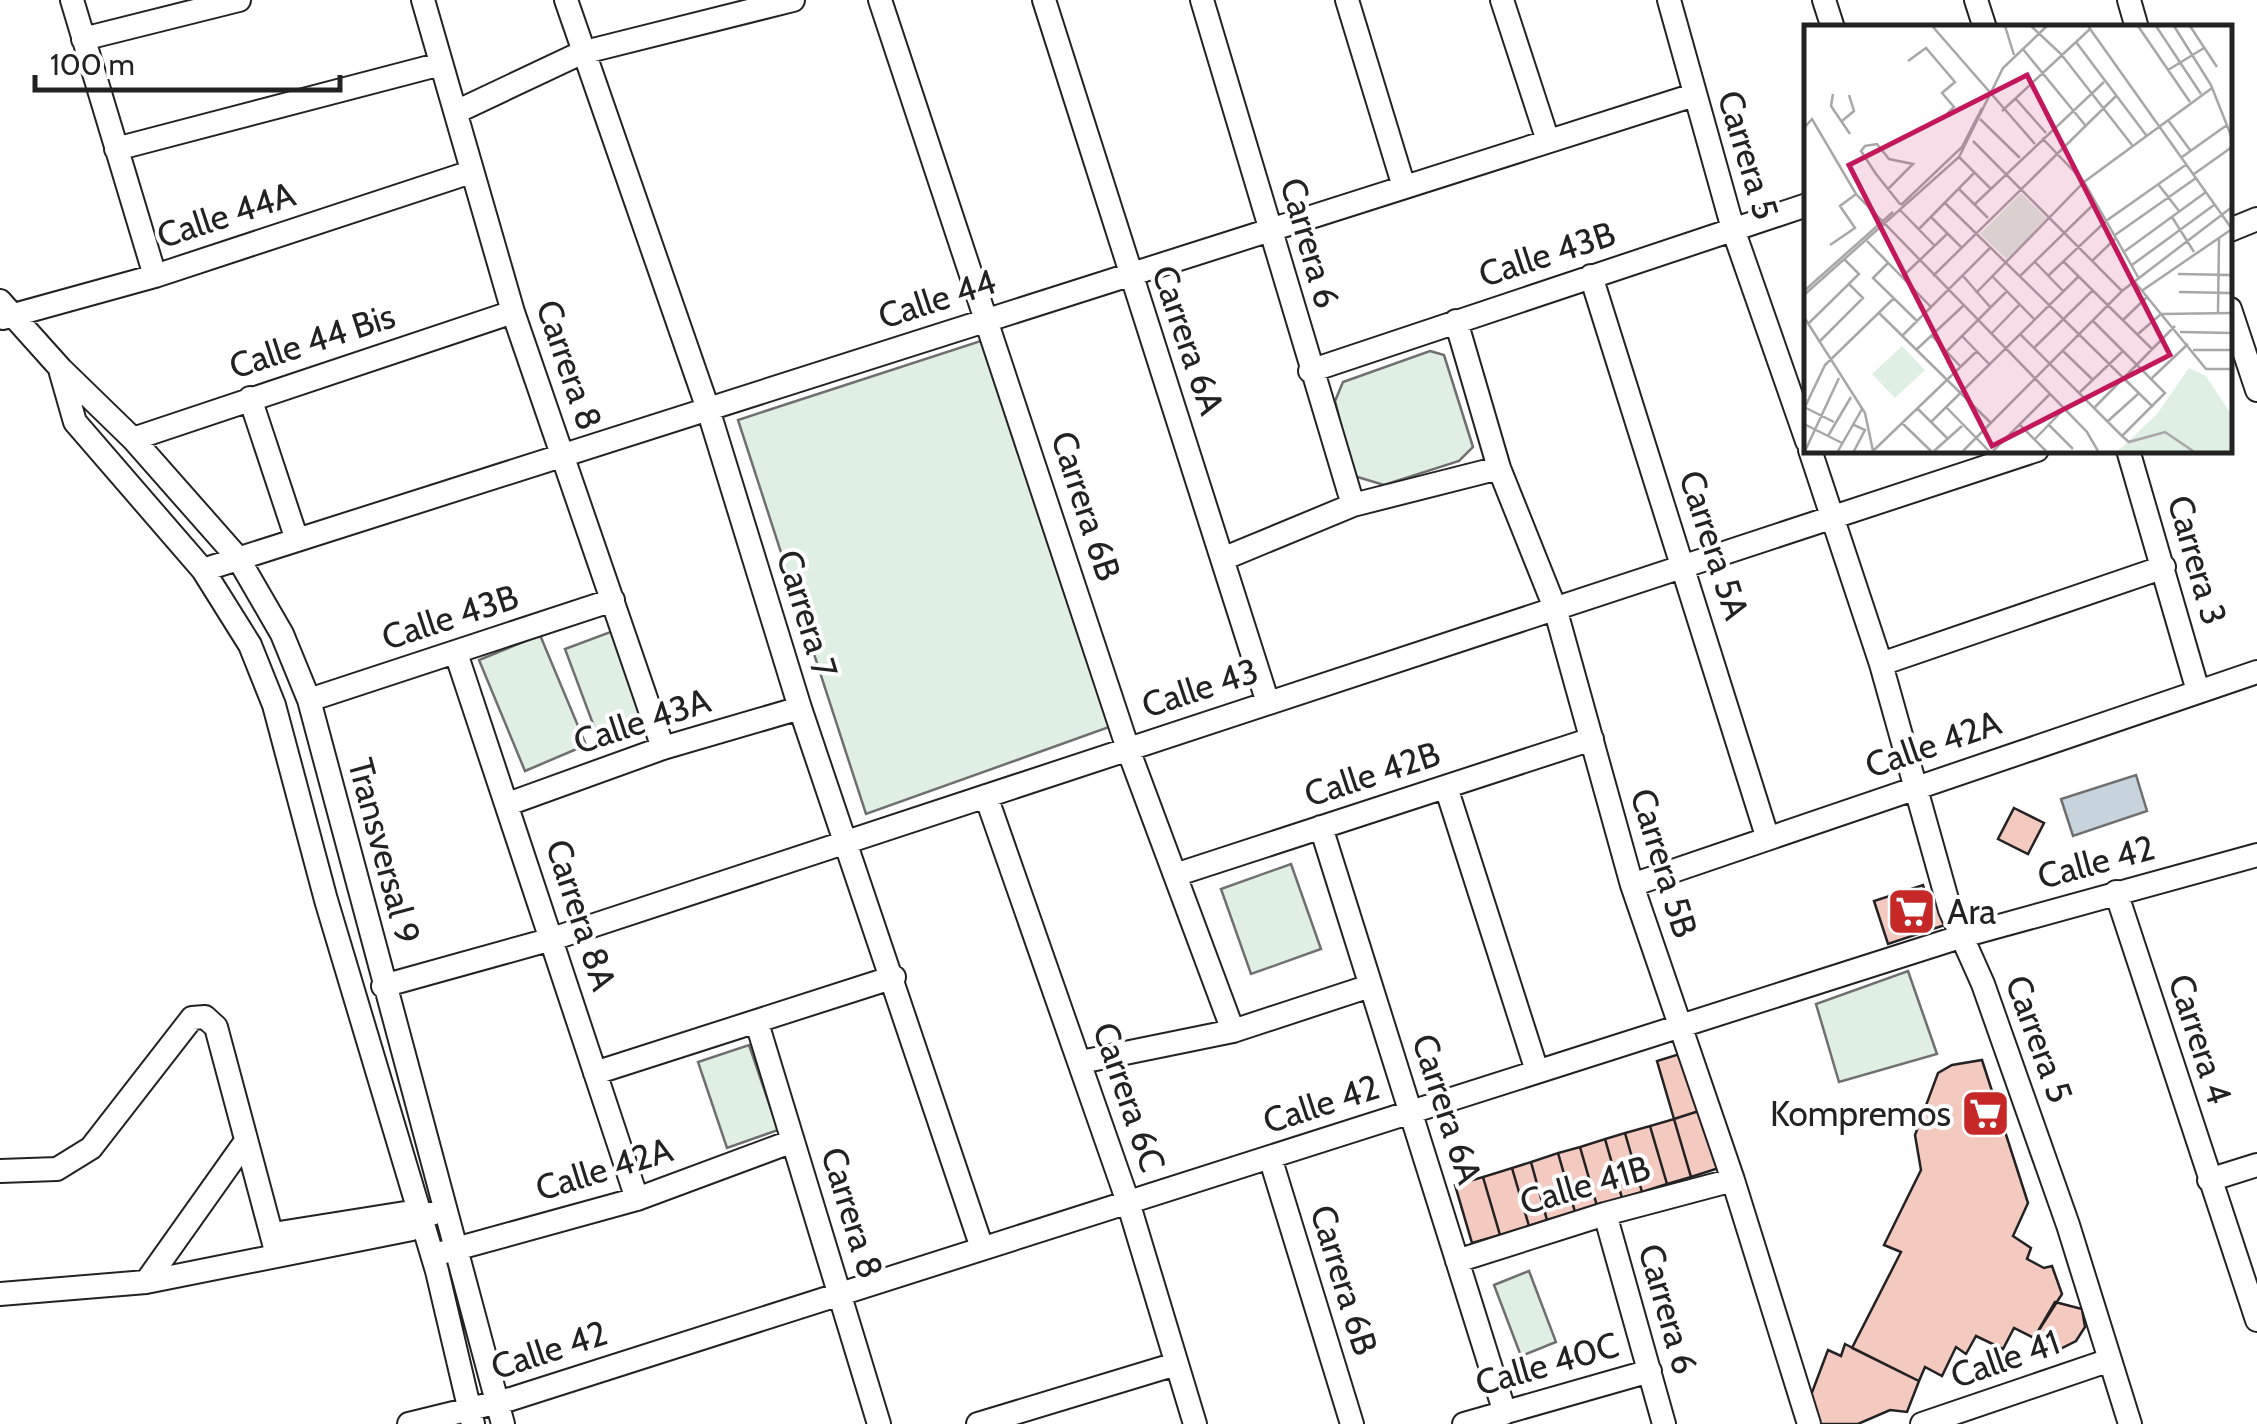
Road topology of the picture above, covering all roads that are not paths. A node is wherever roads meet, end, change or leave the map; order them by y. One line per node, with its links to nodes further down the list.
1 (72, 0): 18 (street)
2 (239, 0): 18 (street)
3 (423, 0): 20 (street, Carrera 8)
4 (566, 0): 19 (street, Carrera 7)
5 (793, 0): 19 (street)
6 (880, 0): 38 (street, Carrera 6B)
7 (1044, 0): 32 (street, Carrera 6A)
8 (1202, 0): 29 (street, Carrera 6)
9 (1348, 0): 26 (street)
10 (1502, 0): 23 (street)
11 (1669, 0): 21 (street, Carrera 5)
12 (1824, 0): 15 (street)
13 (1976, 0): 16 (street)
14 (2130, 0): 17 (street)
15 (1831, 25)
16 (1984, 25)
17 (2136, 25)
18 (83, 40): 24 (street)
19 (581, 53): 22 (street); 45 (street, Carrera 7)
20 (441, 64): 22 (street, Carrera 8); 24 (street)
21 (1694, 94): 23 (street, Calle 44); 30 (street, Carrera 5)
22 (456, 112): 25 (street, Carrera 8)
23 (1548, 141): 26 (street, Calle 44)
24 (116, 148): 33 (street)
25 (471, 172): 33 (street, Calle 44A); 36 (street, Carrera 8)
26 (1404, 187): 29 (street, Calle 44)
27 (1804, 207): 30 (street, Calle 43B)
28 (2257, 219): 31 (street)
29 (1271, 229): 32 (street, Calle 44); 41 (street, Carrera 6)
30 (1733, 229): 34 (street, Calle 43B); 42 (street, Carrera 5)
31 (2232, 229)
32 (1129, 274): 38 (street, Calle 44); 57 (street, Carrera 6A)
33 (154, 276): 35 (street, Calle 44A)
34 (1591, 276): 39 (street, Calle 43B); 58 (street, Carrera 5A)
35 (4, 312): 40 (street, Transversal 9)
36 (514, 312): 44 (street, Calle 44 Bis); 51 (street, Carrera 8)
37 (2232, 316): 43 (street)
38 (988, 320): 45 (street, Calle 44); 72 (street, Carrera 6B)
39 (1456, 321): 41 (street, Calle 43B); 52 (street, Carrera 5B)
40 (60, 369): 47 (street, Transversal 9); 60 (street, Transversal 9)
41 (1310, 371): 53 (street, Carrera 6)
42 (1797, 376): 46 (street, Carrera 5)
43 (2248, 376)
44 (250, 398): 47 (street, Calle 44 Bis); 55 (street)
45 (708, 409): 51 (street, Calle 44); 69 (street, Carrera 7)
46 (1804, 422)
47 (133, 439): 56 (street, Transversal 9)
48 (1811, 452): 54 (street, Carrera 5)
49 (2030, 452): 54 (street, Calle 43)
50 (2129, 452): 59 (street, Carrera 3)
51 (563, 455): 55 (street, Calle 44); 61 (street, Carrera 8)
52 (1499, 468): 53 (street); 62 (street, Carrera 5B)
53 (1353, 506): 57 (street)
54 (1833, 517): 58 (street, Calle 43); 64 (street, Carrera 5)
55 (298, 540): 56 (street, Calle 44)
56 (238, 558): 60 (street, Calle 44); 67 (street, Transversal 9)
57 (1226, 558): 68 (street, Carrera 6A)
58 (1684, 566): 62 (street, Calle 43); 78 (street, Carrera 5A)
59 (2164, 567): 64 (street); 66 (street, Carrera 3)
60 (202, 570): 105 (street, Transversal 9)
61 (613, 600): 63 (street, Calle 43B); 71 (street, Carrera 8)
62 (1555, 608): 68 (street, Calle 43); 70 (street, Carrera 5B)
63 (456, 652): 67 (street, Calle 43B); 76 (street, Carrera 8A)
64 (1881, 664): 74 (street, Carrera 5)
65 (2257, 672): 66 (street, Calle 42A)
66 (2198, 691): 74 (street, Calle 42A)
67 (308, 700): 87 (street, Transversal 9)
68 (1268, 703): 72 (street, Calle 43)
69 (800, 708): 71 (street, Calle 43A); 79 (street, Carrera 7)
70 (1592, 739): 73 (street, Calle 42B); 82 (street, Carrera 5B)
71 (663, 748): 76 (street, Calle 43A)
72 (1128, 749): 75 (street, Calle 43); 81 (street, Carrera 6B)
73 (1446, 786): 77 (street, Calle 42B); 93 (street)
74 (1917, 787): 78 (street, Calle 42A); 84 (street, Carrera 5)
75 (986, 796): 79 (street, Calle 43); 92 (street, Carrera 6C)
76 (508, 804): 85 (street, Carrera 8A)
77 (1322, 827): 81 (street, Calle 42B); 88 (street, Carrera 6A)
78 (1767, 836): 82 (street, Calle 42A)
79 (847, 842): 85 (street, Calle 43); 86 (street, Carrera 7)
80 (2257, 855): 83 (street, Calle 42)
81 (1175, 875): 91 (street, Carrera 6B)
82 (1632, 885): 90 (street, Carrera 5B)
83 (2116, 892): 84 (street, Calle 42); 102 (street, Carrera 4)
84 (1963, 936): 90 (street, Calle 42); 115 (street, Carrera 5)
85 (552, 938): 87 (street, Calle 43); 94 (street, Carrera 8A)
86 (894, 977): 89 (street); 108 (street, Carrera 7)
87 (383, 986): 105 (street, Transversal 9)
88 (1370, 986): 91 (street); 95 (street, Carrera 6A)
89 (757, 1023): 94 (street); 97 (street, Carrera 8)
90 (1680, 1026): 93 (street, Calle 42); 101 (street, Carrera 5B)
91 (1233, 1031): 92 (street)
92 (1081, 1062): 104 (street, Carrera 6C)
93 (1537, 1072): 95 (street, Calle 42)
94 (595, 1073): 103 (street, Carrera 8A)
95 (1413, 1111): 98 (street, Calle 42); 110 (street, Carrera 6A)
96 (246, 1140): 100 (street); 107 (street); 111 (street)
97 (793, 1140): 103 (street, Calle 42A); 113 (street, Carrera 8)
98 (1270, 1157): 104 (street, Calle 42); 125 (street, Carrera 6B)
99 (2257, 1166): 102 (street)
100 (0, 1171)
101 (1733, 1180): 106 (street, Calle 41B); 128 (street, Carrera 5B)
102 (2209, 1180): 114 (street, Carrera 4)
103 (637, 1199): 109 (street, Calle 42A)
104 (1128, 1202): 108 (street, Calle 42); 116 (street, Carrera 6C)
105 (433, 1214): 107 (street); 109 (street, Transversal 9)
106 (1604, 1214): 110 (street, Calle 41B); 117 (street, Carrera 6)
107 (275, 1245): 111 (street)
108 (982, 1248): 113 (street, Calle 42)
109 (444, 1252): 119 (street, Transversal 9); 120 (street, Transversal 9)
110 (1458, 1261): 118 (street, Carrera 6A)
111 (146, 1282): 112 (street)
112 (0, 1294)
113 (840, 1294): 119 (street, Calle 42); 122 (street, Carrera 8)
114 (2257, 1320)
115 (2110, 1360): 129 (street, Calle 41); 130 (street, Carrera 5)
116 (1176, 1364): 123 (street); 124 (street, Carrera 6C)
117 (1650, 1370): 118 (street, Calle 40C); 127 (street, Carrera 6)
118 (1505, 1413): 126 (street, Calle 40C)
119 (500, 1414): 120 (street, Calle 42)
120 (471, 1418): 121 (street, Calle 42)
121 (408, 1424)
122 (879, 1424)
123 (978, 1424)
124 (1195, 1424)
125 (1352, 1424)
126 (1464, 1424)
127 (1664, 1424)
128 (1809, 1424)
129 (1922, 1424)
130 (2130, 1424)

